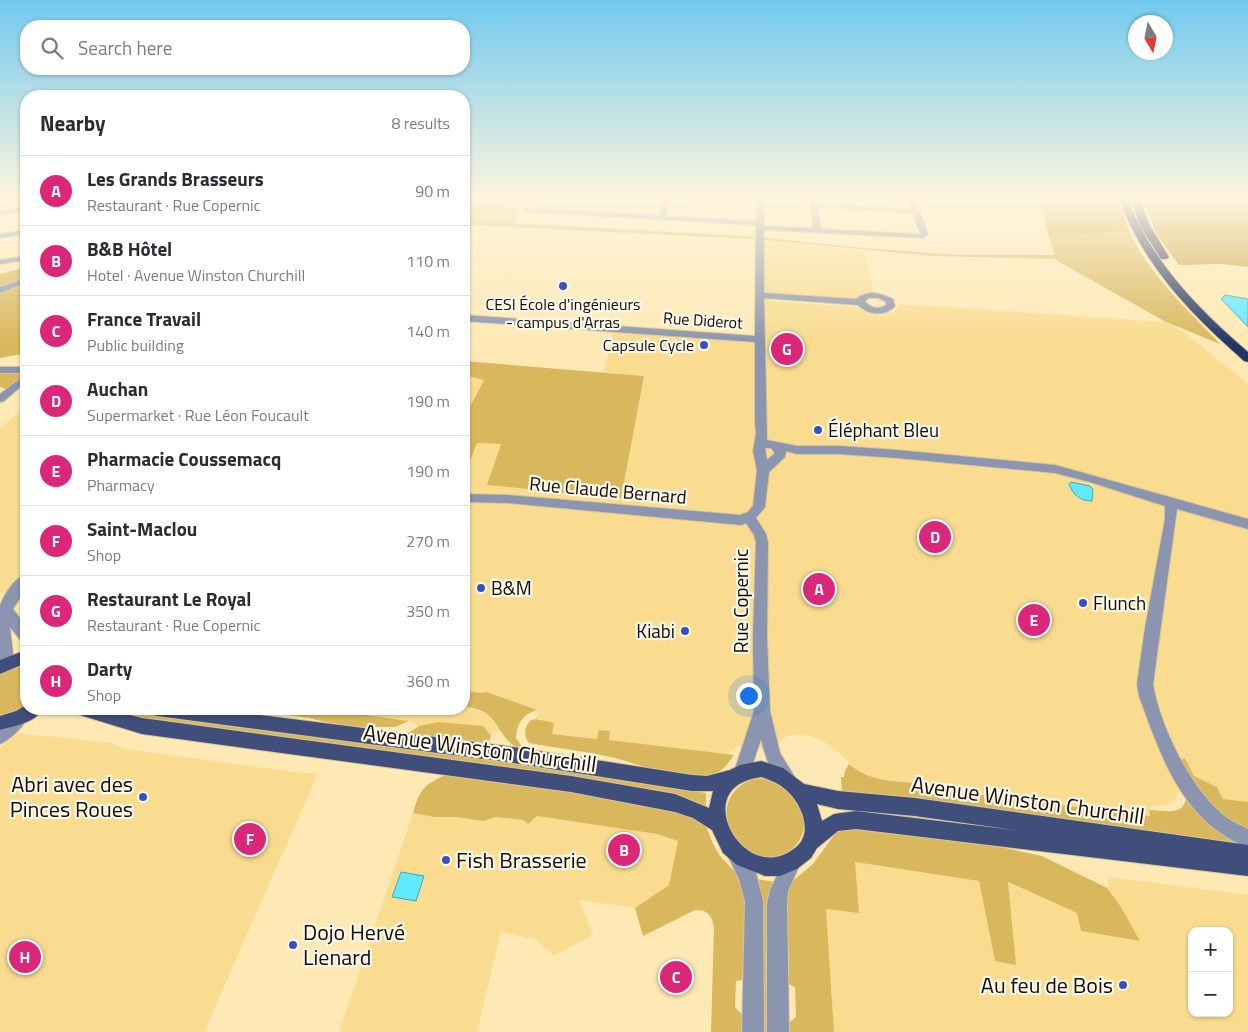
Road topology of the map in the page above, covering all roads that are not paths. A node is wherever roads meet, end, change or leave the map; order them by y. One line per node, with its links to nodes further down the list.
1 (760, 246): 8 (street)
2 (1146, 246): 13 (highway)
3 (1157, 246): 12 (highway)
4 (20, 259): 5 (street)
5 (0, 262)
6 (20, 282): 7 (street)
7 (0, 290)
8 (760, 295): 9 (street); 11 (street)
9 (860, 302)
10 (470, 318): 11 (street, Rue Diderot)
11 (760, 339): 18 (street)
12 (1248, 348)
13 (1248, 358)
14 (0, 370): 15 (street)
15 (20, 370)
16 (20, 382): 17 (street)
17 (0, 399)
18 (762, 434): 19 (street); 20 (street)
19 (759, 449): 20 (street); 21 (street)
20 (776, 451): 21 (street); 23 (street)
21 (764, 470): 24 (street)
22 (470, 498): 24 (street, Rue Claude Bernard)
23 (1171, 503): 25 (street); 42 (street)
24 (749, 517): 31 (street, Rue Copernic)
25 (1248, 524)
26 (20, 586): 27 (street)
27 (6, 610): 28 (street); 30 (street)
28 (20, 629)
29 (20, 658): 30 (main road)
30 (1, 666)
31 (762, 710): 38 (street); 39 (street)
32 (22, 715): 36 (main road)
33 (26, 715): 37 (street)
34 (100, 715): 41 (main road, Avenue Winston Churchill)
35 (203, 715): 38 (main road, Avenue Winston Churchill)
36 (0, 723)
37 (0, 736)
38 (737, 775): 39 (main road); 41 (main road)
39 (788, 779): 40 (main road)
40 (802, 792): 43 (main road); 45 (main road, Avenue Winston Churchill)
41 (718, 824): 44 (main road)
42 (1248, 839)
43 (810, 843): 46 (main road); 47 (main road, Avenue Winston Churchill)
44 (734, 852): 46 (main road); 48 (street)
45 (1248, 854)
46 (792, 862): 49 (street)
47 (1248, 867)
48 (753, 1032)
49 (778, 1032)

